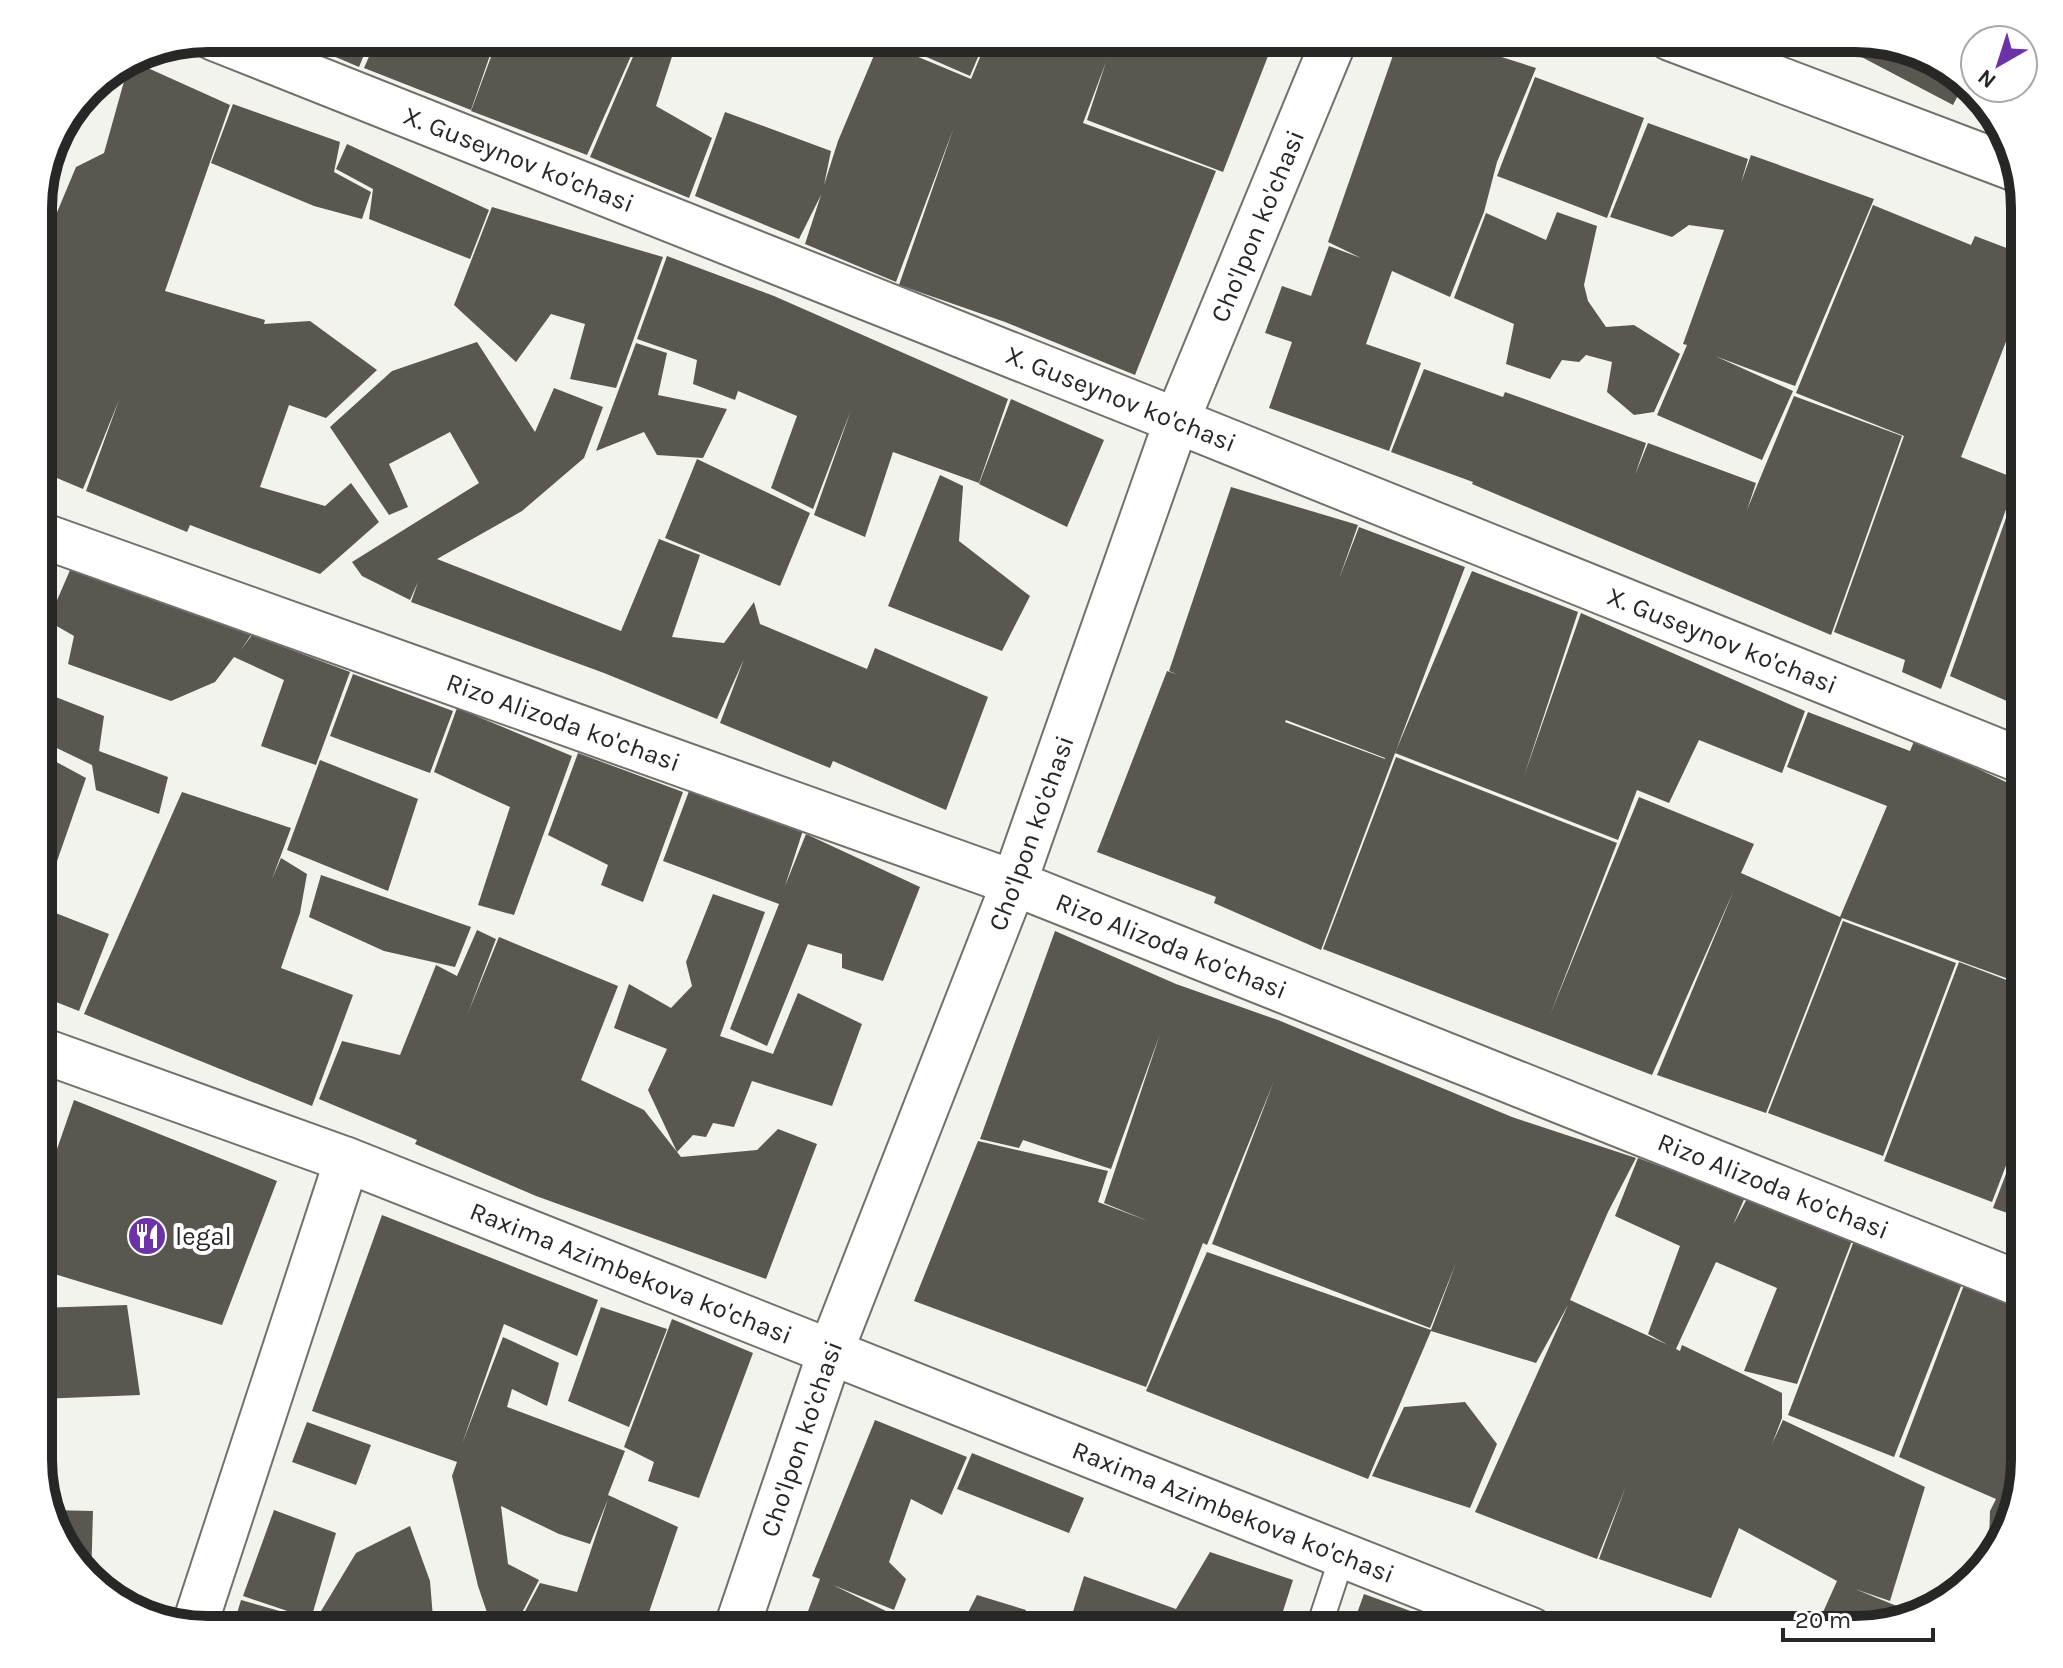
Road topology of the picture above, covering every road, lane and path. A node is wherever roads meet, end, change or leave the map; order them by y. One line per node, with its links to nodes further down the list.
1 (249, 52): 5 (street, X. Guseynov ko'chasi)
2 (1329, 52): 5 (street, Cho'lpon ko'chasi)
3 (1707, 52): 4 (street)
4 (2005, 165)
5 (1177, 420): 7 (street, X. Guseynov ko'chasi); 8 (street, Cho'lpon ko'chasi)
6 (52, 539): 8 (street, Rizo Alizoda ko'chasi)
7 (2011, 756)
8 (1014, 883): 11 (street, Rizo Alizoda ko'chasi); 12 (street, Cho'lpon ko'chasi)
9 (52, 1054): 10 (street, Raxima Azimbekova ko'chasi)
10 (347, 1160): 12 (street, Raxima Azimbekova ko'chasi); 14 (street)
11 (2011, 1280)
12 (830, 1353): 13 (street, Raxima Azimbekova ko'chasi); 15 (street, Cho'lpon ko'chasi)
13 (1342, 1557): 16 (lane); 17 (street, Raxima Azimbekova ko'chasi)
14 (198, 1615)
15 (741, 1616)
16 (1323, 1616)
17 (1495, 1616)

